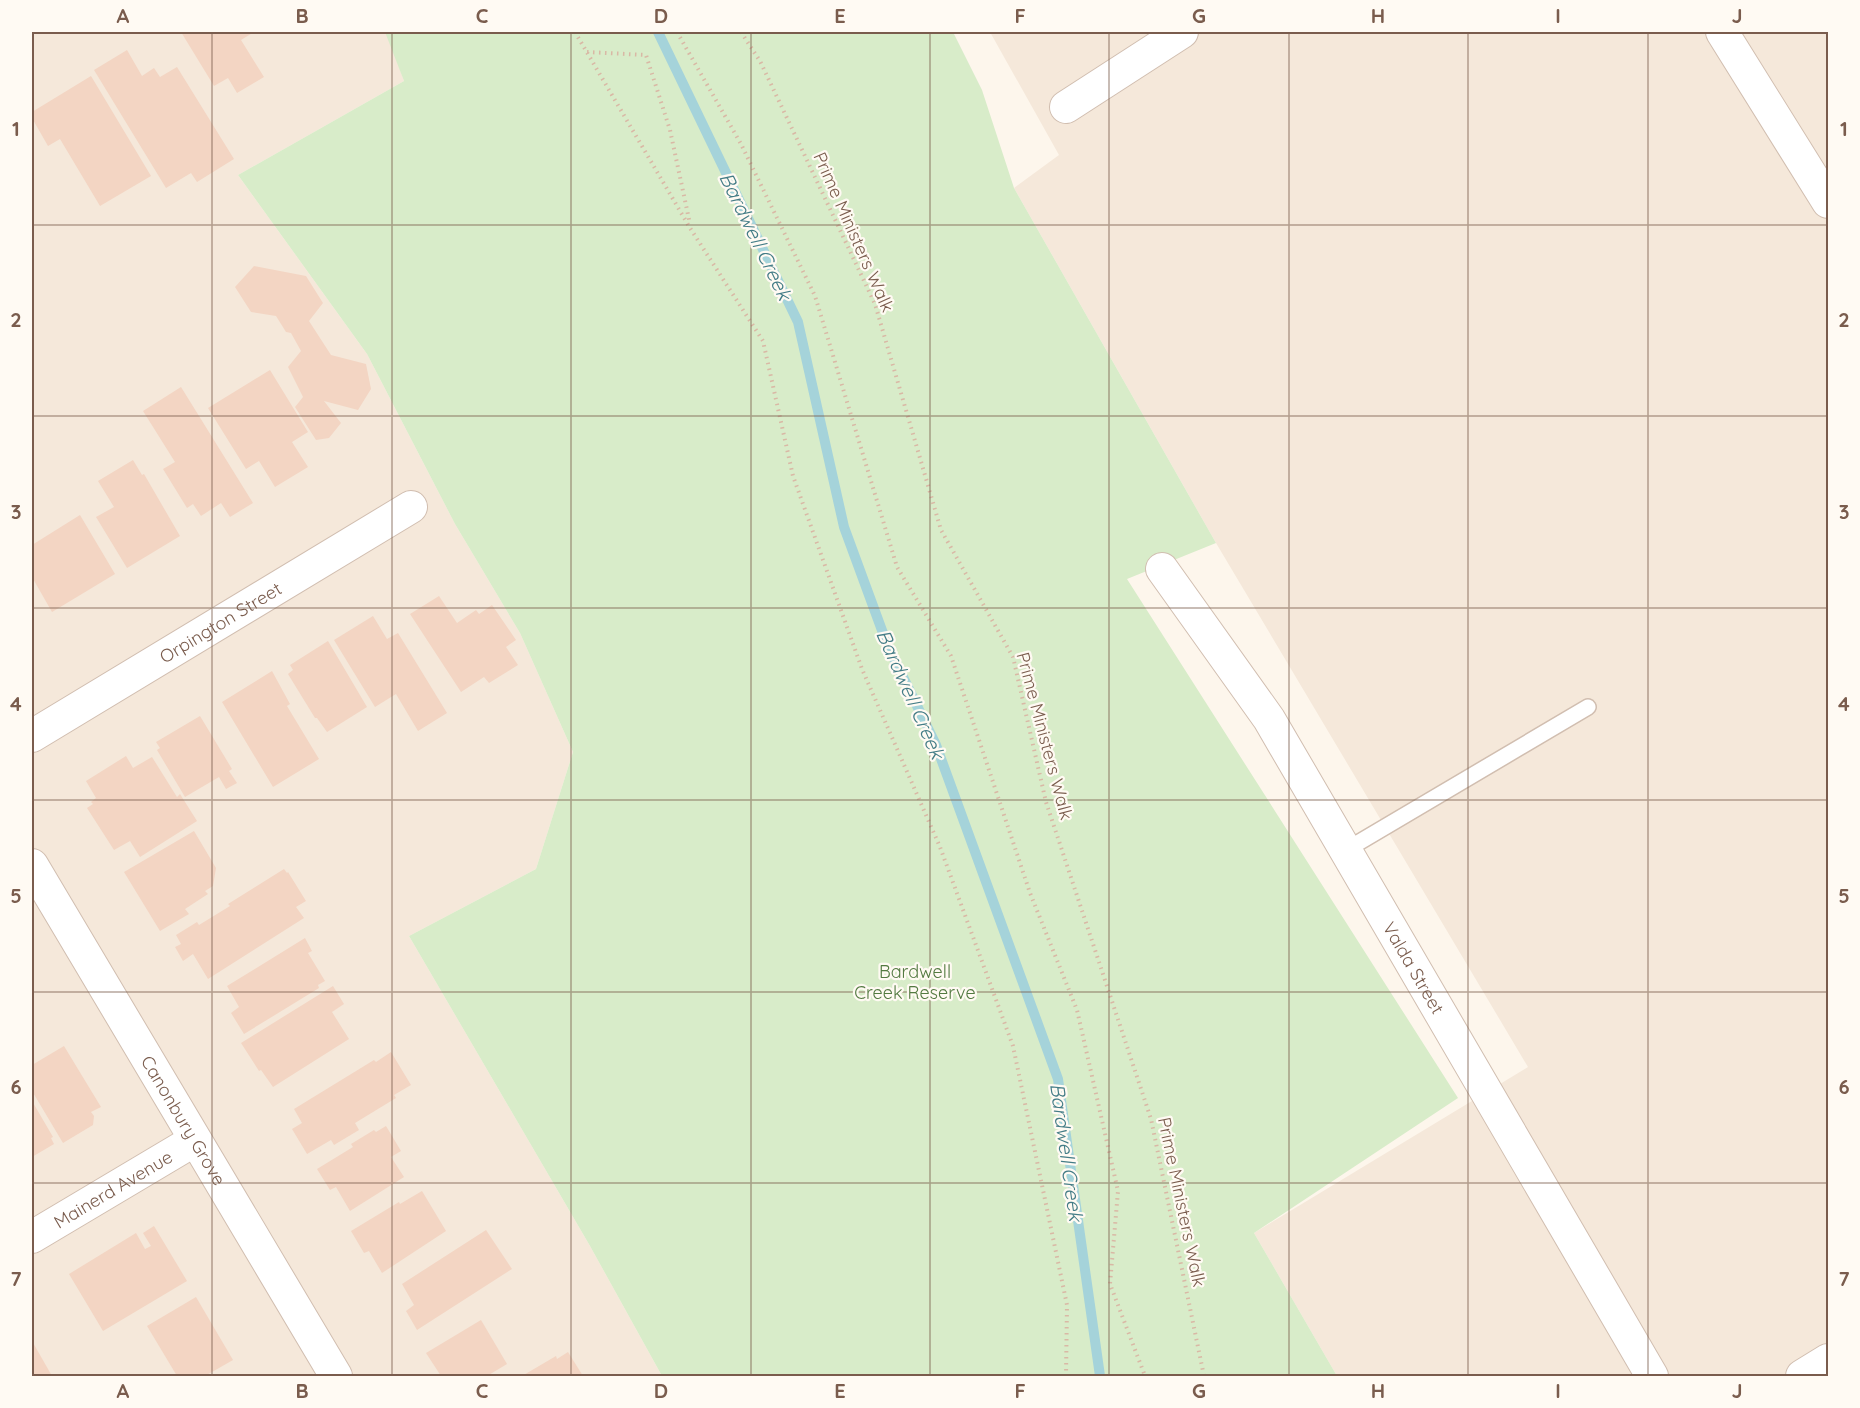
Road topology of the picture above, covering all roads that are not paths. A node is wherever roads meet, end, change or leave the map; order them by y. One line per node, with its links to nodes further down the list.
1 (1182, 32): 3 (street)
2 (1722, 32): 4 (street)
3 (1066, 107)
4 (1828, 202)
5 (411, 507): 8 (street, Orpington Street)
6 (1162, 569): 9 (street, Valda Street)
7 (1588, 707): 9 (lane)
8 (32, 736)
9 (1346, 850): 15 (street, Valda Street)
10 (32, 865): 11 (street, Canonbury Grove)
11 (195, 1140): 12 (street, Mainerd Avenue); 14 (street, Canonbury Grove)
12 (32, 1237)
13 (1828, 1360): 16 (street)
14 (336, 1377)
15 (1652, 1377)
16 (1802, 1377)

